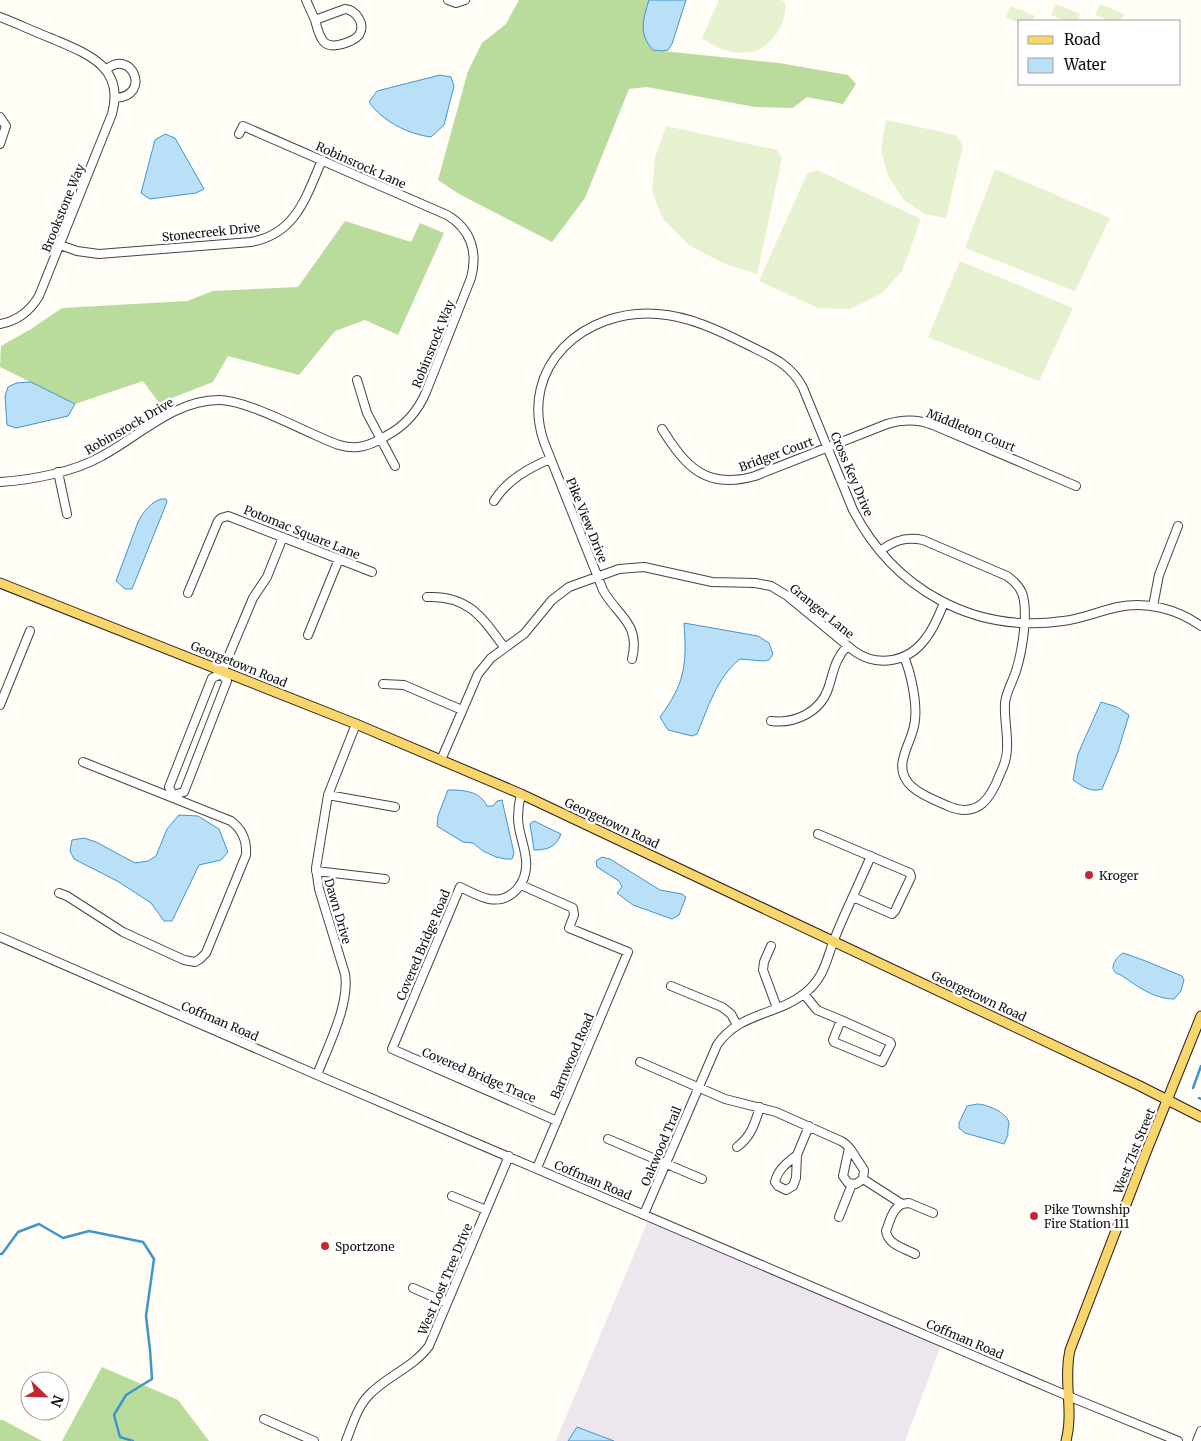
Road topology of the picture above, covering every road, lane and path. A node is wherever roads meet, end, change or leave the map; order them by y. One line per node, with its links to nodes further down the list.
1 (306, 0): 5 (street)
2 (448, 0): 3 (street)
3 (465, 0)
4 (0, 17): 6 (street)
5 (314, 20): 5 (street)
6 (106, 70): 7 (street, Brookstone Way); 7 (street)
7 (115, 98): 13 (street, Brookstone Way)
8 (0, 117): 10 (street)
9 (239, 134): 11 (street, Robinsrock Lane)
10 (0, 144)
11 (322, 160): 12 (street, Robinsrock Lane); 13 (street, Stonecreek Drive)
12 (470, 239): 18 (street, Robinsrock Way)
13 (60, 244): 14 (street, Brookstone Way)
14 (0, 324)
15 (562, 349): 19 (street, Cross Key Drive); 20 (street, Pike View Drive)
16 (358, 380): 18 (street)
17 (662, 429): 19 (street, Bridger Court)
18 (380, 440): 21 (street); 22 (street, Robinsrock Drive)
19 (828, 447): 24 (street, Middleton Court); 29 (street, Cross Key Drive)
20 (550, 459): 25 (street); 32 (street, Pike View Drive)
21 (395, 466)
22 (58, 472): 23 (street, Robinsrock Drive); 26 (street)
23 (0, 482)
24 (1076, 486)
25 (494, 501)
26 (67, 514)
27 (1178, 526): 37 (street)
28 (283, 537): 30 (street, Potomac Square Lane); 34 (street, Potomac Square Lane); 46 (street)
29 (880, 551): 36 (street, Cross Key Drive); 38 (street)
30 (339, 559): 31 (street, Potomac Square Lane); 41 (street)
31 (372, 572)
32 (598, 577): 42 (street, Granger Lane); 43 (street, Pike View Drive); 45 (street)
33 (0, 582): 46 (main road, Georgetown Road)
34 (188, 593)
35 (427, 597): 43 (street)
36 (944, 603): 38 (street, Cross Key Drive); 44 (street)
37 (1154, 606): 38 (street, Cross Key Drive); 39 (street, Cross Key Drive)
38 (1024, 623): 44 (street)
39 (1201, 626)
40 (30, 631): 48 (street)
41 (308, 635)
42 (847, 646): 44 (street, Granger Lane); 51 (street)
43 (504, 647): 50 (street, Pike View Drive)
44 (904, 657)
45 (632, 660)
46 (222, 672): 52 (main road, Georgetown Road); 57 (street); 57 (street)
47 (383, 684): 50 (street)
48 (3, 688): 49 (street)
49 (0, 705)
50 (462, 710): 53 (street, Pike View Drive)
51 (771, 721)
52 (356, 724): 53 (main road, Georgetown Road); 56 (street, Dawn Drive)
53 (441, 760): 55 (main road, Georgetown Road)
54 (83, 762): 57 (street)
55 (521, 794): 63 (street); 67 (main road, Georgetown Road)
56 (328, 795): 58 (street); 61 (street, Dawn Drive)
57 (173, 796): 64 (street)
58 (395, 807)
59 (818, 834): 60 (street)
60 (871, 856): 65 (street, Oakwood Trail); 65 (street)
61 (316, 871): 62 (street); 77 (street, Dawn Drive)
62 (386, 879)
63 (521, 885): 75 (street, Covered Bridge Road); 82 (street, Barnwood Road)
64 (59, 892)
65 (853, 897): 67 (street, Oakwood Trail)
66 (0, 937): 77 (street, Coffman Road)
67 (834, 941): 70 (street, Oakwood Trail); 79 (main road, Georgetown Road)
68 (770, 946): 71 (street)
69 (671, 986): 74 (street)
70 (804, 994): 71 (street, Oakwood Trail); 73 (street)
71 (777, 1008): 74 (street, Oakwood Trail)
72 (1201, 1016): 79 (main road, West 71st Street)
73 (841, 1020): 73 (street)
74 (737, 1025): 78 (street, Oakwood Trail)
75 (392, 1049): 82 (street, Covered Bridge Trace)
76 (640, 1062): 78 (street)
77 (317, 1075): 88 (street, Coffman Road)
78 (698, 1087): 80 (street); 89 (street, Oakwood Trail)
79 (1168, 1100): 81 (main road, Georgetown Road); 103 (main road, West 71st Street)
80 (760, 1108): 83 (street); 85 (street)
81 (1201, 1116)
82 (557, 1121): 90 (street, Barnwood Road)
83 (809, 1126): 86 (street); 87 (street)
84 (608, 1139): 89 (street)
85 (737, 1147)
86 (849, 1148): 91 (street); 93 (street)
87 (797, 1154)
88 (509, 1156): 90 (street, Coffman Road); 96 (street, West Lost Tree Drive)
89 (665, 1163): 92 (street); 98 (street, Oakwood Trail)
90 (537, 1168): 98 (street, Coffman Road)
91 (864, 1179): 93 (street); 95 (street)
92 (702, 1180)
93 (852, 1184): 99 (street)
94 (452, 1196): 96 (street)
95 (902, 1204): 97 (street); 100 (street)
96 (486, 1210): 102 (street, West Lost Tree Drive)
97 (933, 1213)
98 (644, 1214): 103 (street, Coffman Road)
99 (839, 1217)
100 (915, 1254)
101 (413, 1288): 102 (street)
102 (447, 1302): 107 (street, West Lost Tree Drive)
103 (1068, 1396): 108 (main road, West 71st Street); 109 (street, Coffman Road)
104 (264, 1419): 106 (street)
105 (1201, 1431): 110 (street)
106 (314, 1441)
107 (346, 1441)
108 (1066, 1441)
109 (1178, 1441)
110 (1197, 1441)

